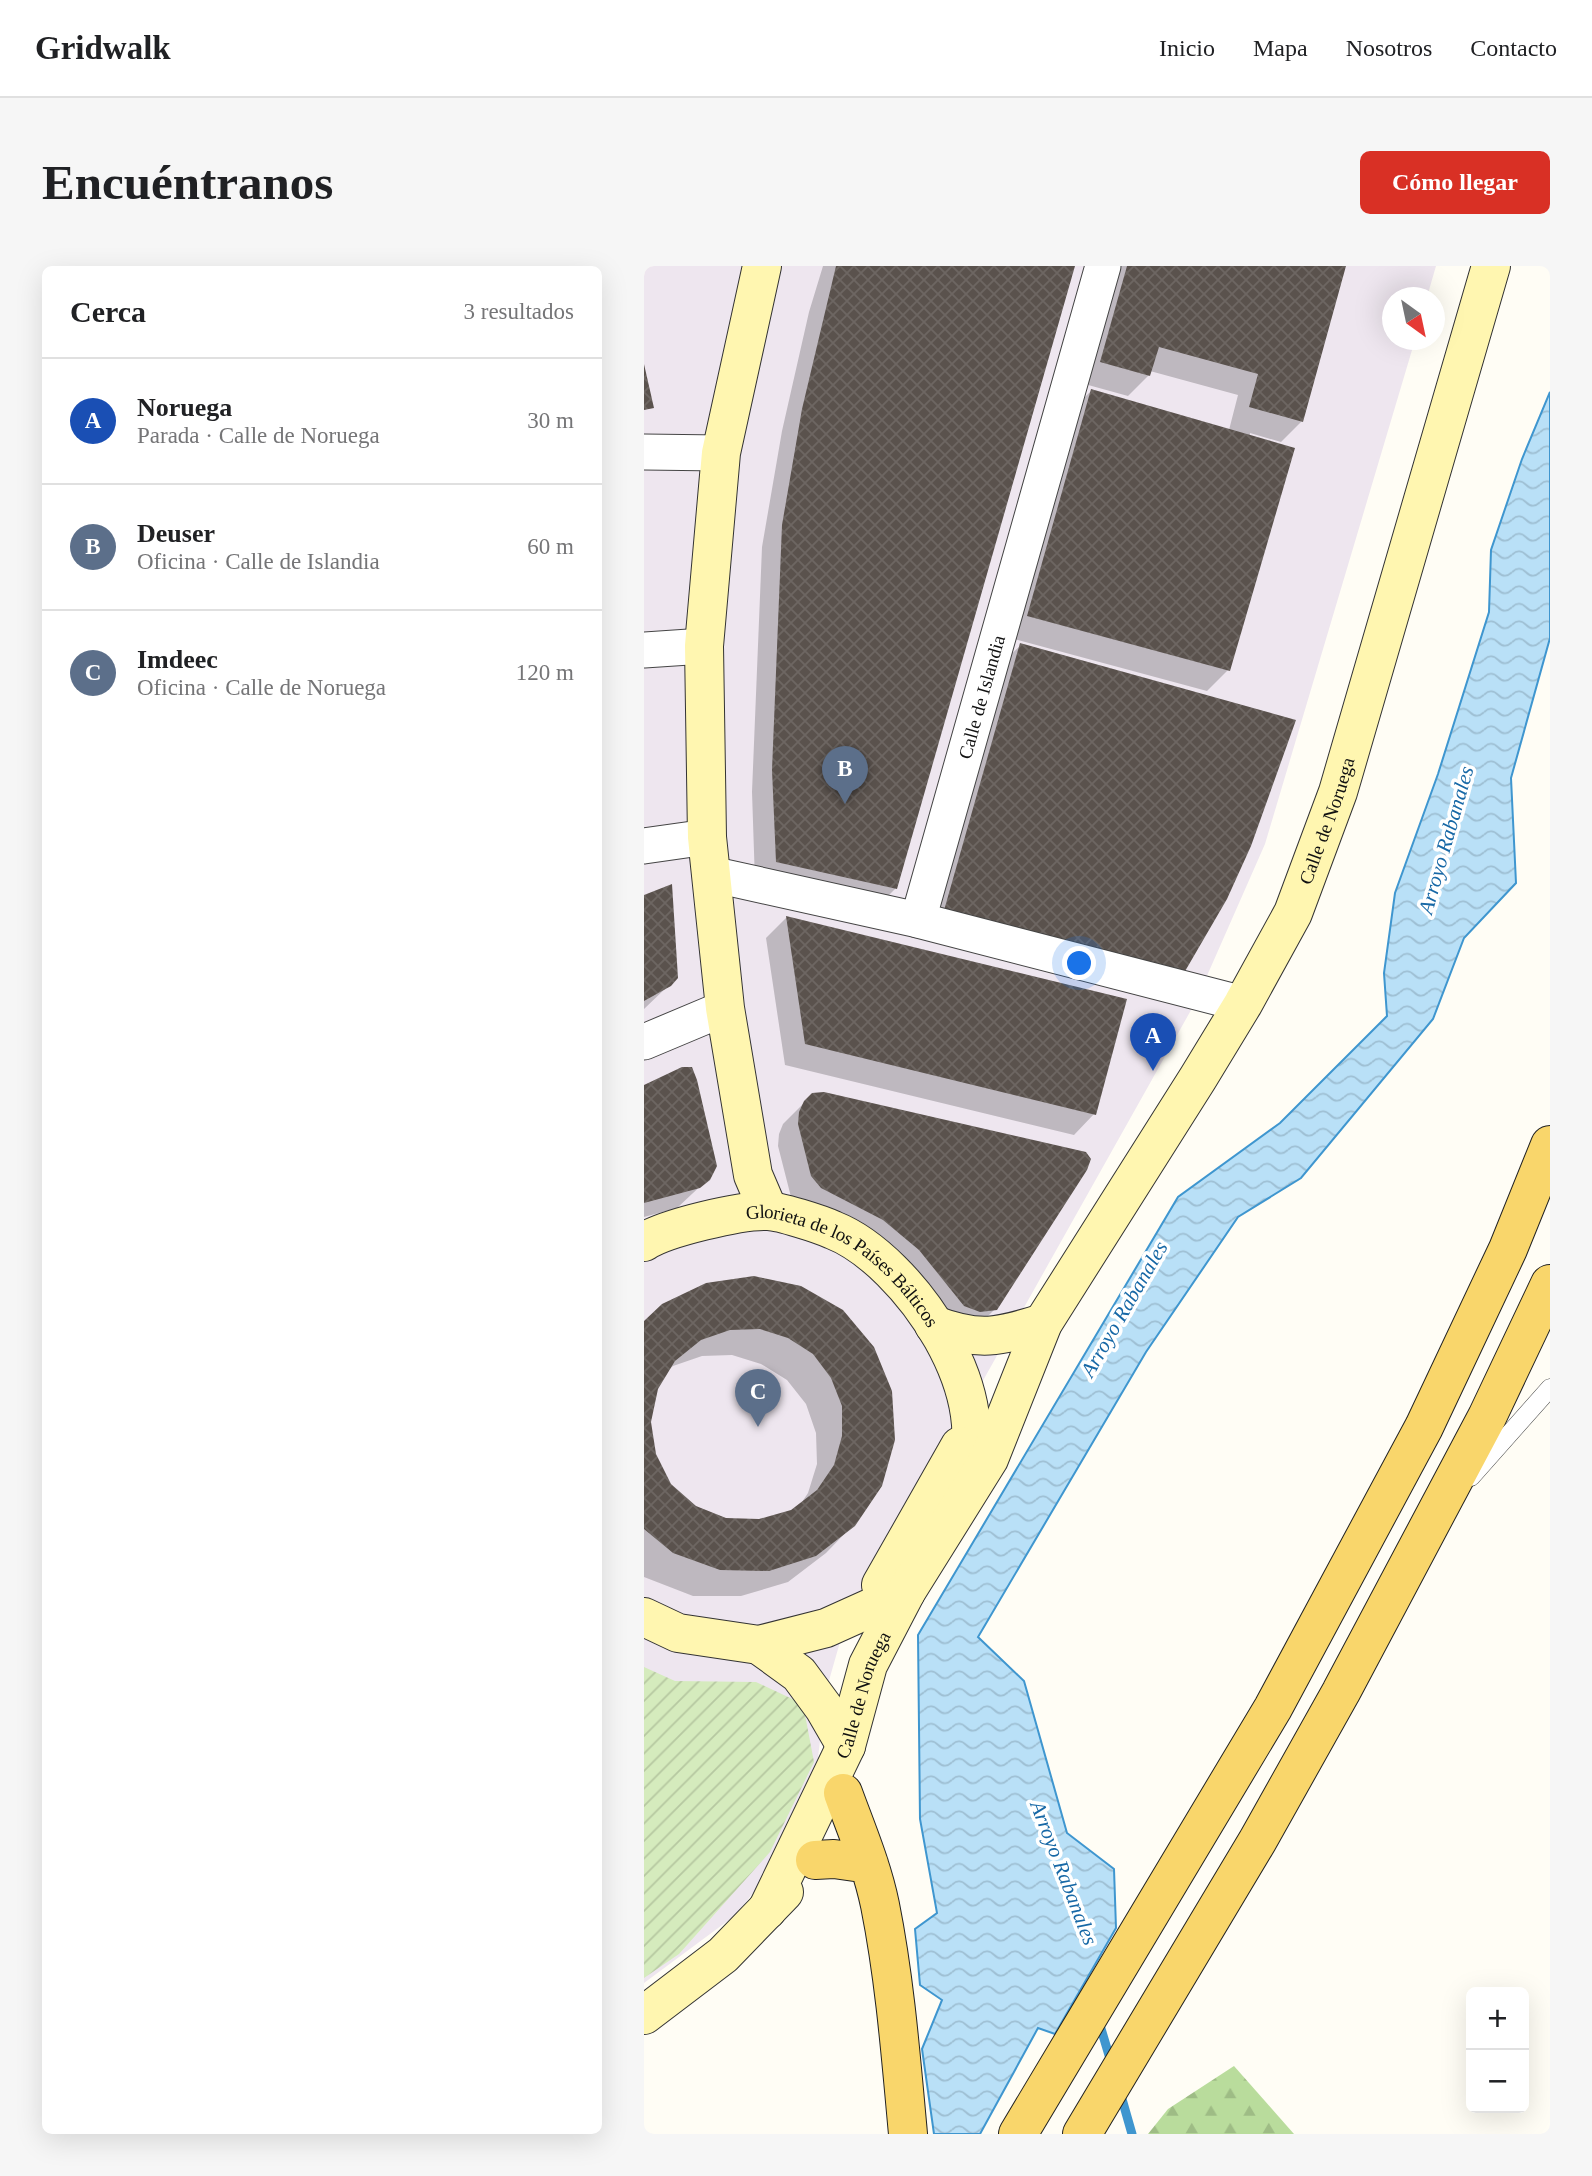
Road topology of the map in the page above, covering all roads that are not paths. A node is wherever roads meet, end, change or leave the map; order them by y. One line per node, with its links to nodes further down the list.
1 (762, 266): 5 (street)
2 (1103, 266): 11 (street, Calle de Islandia)
3 (1491, 266): 12 (street, Calle de Noruega)
4 (644, 453): 5 (street)
5 (721, 453): 6 (street)
6 (704, 646): 7 (street); 8 (street)
7 (644, 650)
8 (706, 837): 9 (street); 10 (street)
9 (644, 846)
10 (710, 874): 11 (street); 13 (street)
11 (918, 920): 12 (street)
12 (1243, 1004): 19 (street, Calle de Noruega)
13 (725, 1008): 14 (street); 16 (street)
14 (644, 1042)
15 (1550, 1145): 34 (main road)
16 (768, 1210): 17 (street, Glorieta de los Países Bálticos); 20 (street, Glorieta de los Países Bálticos)
17 (644, 1242)
18 (1550, 1284): 23 (main road)
19 (1043, 1323): 20 (street); 22 (street, Calle de Noruega); 24 (street, Calle de Noruega)
20 (934, 1325): 22 (street, Glorieta de los Países Bálticos)
21 (1550, 1388): 23 (lane)
22 (972, 1426): 24 (street, Calle de Noruega); 25 (street, Calle de Noruega)
23 (1429, 1524): 36 (main road)
24 (906, 1592): 25 (street, Calle de Noruega); 28 (street, Calle de Noruega)
25 (868, 1608): 27 (street); 28 (street, Calle de Noruega)
26 (644, 1617): 27 (street)
27 (758, 1645): 28 (street)
28 (846, 1746): 29 (street); 32 (street)
29 (843, 1793): 30 (street); 31 (main road)
30 (815, 1860): 31 (main road); 32 (street)
31 (869, 1864): 35 (main road)
32 (767, 1910): 33 (street)
33 (644, 2015)
34 (1028, 2119)
35 (908, 2134)
36 (1082, 2134)

